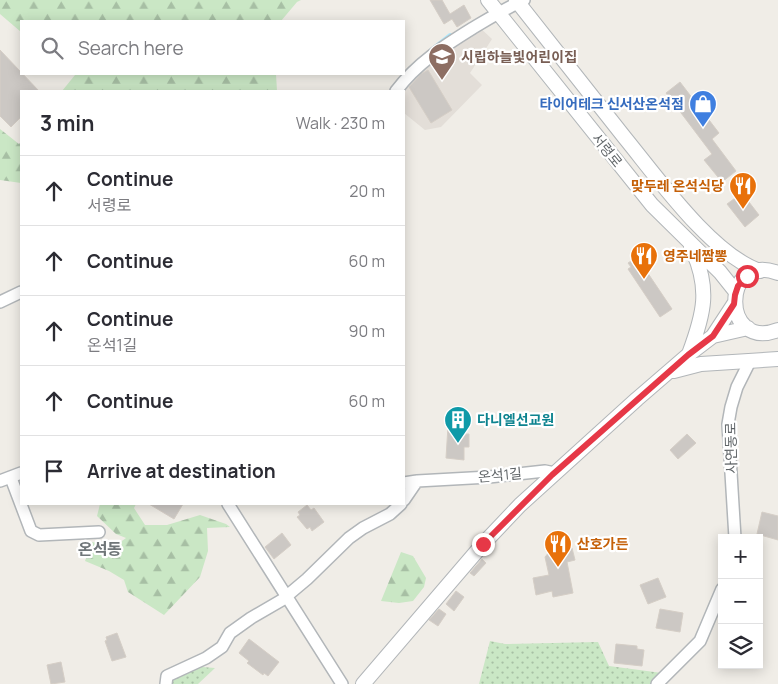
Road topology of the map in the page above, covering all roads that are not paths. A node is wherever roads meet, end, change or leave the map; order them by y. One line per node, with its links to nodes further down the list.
1 (488, 0): 2 (street, 서령로)
2 (513, 5): 3 (street, 서령로); 4 (street, 서령로); 5 (street)
3 (564, 61): 4 (street); 7 (street, 서령로)
4 (547, 75): 6 (street, 서령로)
5 (397, 90)
6 (688, 240): 10 (street, 서령로); 15 (street)
7 (760, 271): 8 (street, 서령로); 10 (street)
8 (778, 273)
9 (20, 292): 11 (street)
10 (735, 298): 12 (street, 서령로); 14 (street)
11 (0, 302)
12 (748, 328): 13 (street); 14 (street)
13 (778, 330)
14 (713, 336): 15 (street)
15 (688, 355): 18 (street)
16 (778, 359): 17 (street)
17 (750, 361): 18 (street); 29 (street, 사연동로)
18 (664, 376): 19 (street)
19 (552, 475): 21 (street, 온석1길); 34 (street)
20 (11, 477): 24 (street)
21 (418, 481): 22 (street, 온석1길); 23 (street)
22 (405, 483)
23 (405, 499)
24 (20, 503)
25 (21, 505): 28 (street)
26 (229, 505): 30 (street)
27 (400, 505): 30 (street)
28 (100, 532)
29 (735, 534)
30 (287, 596): 32 (street); 33 (street)
31 (718, 598): 35 (street)
32 (166, 684)
33 (342, 684)
34 (363, 684)
35 (657, 684)

